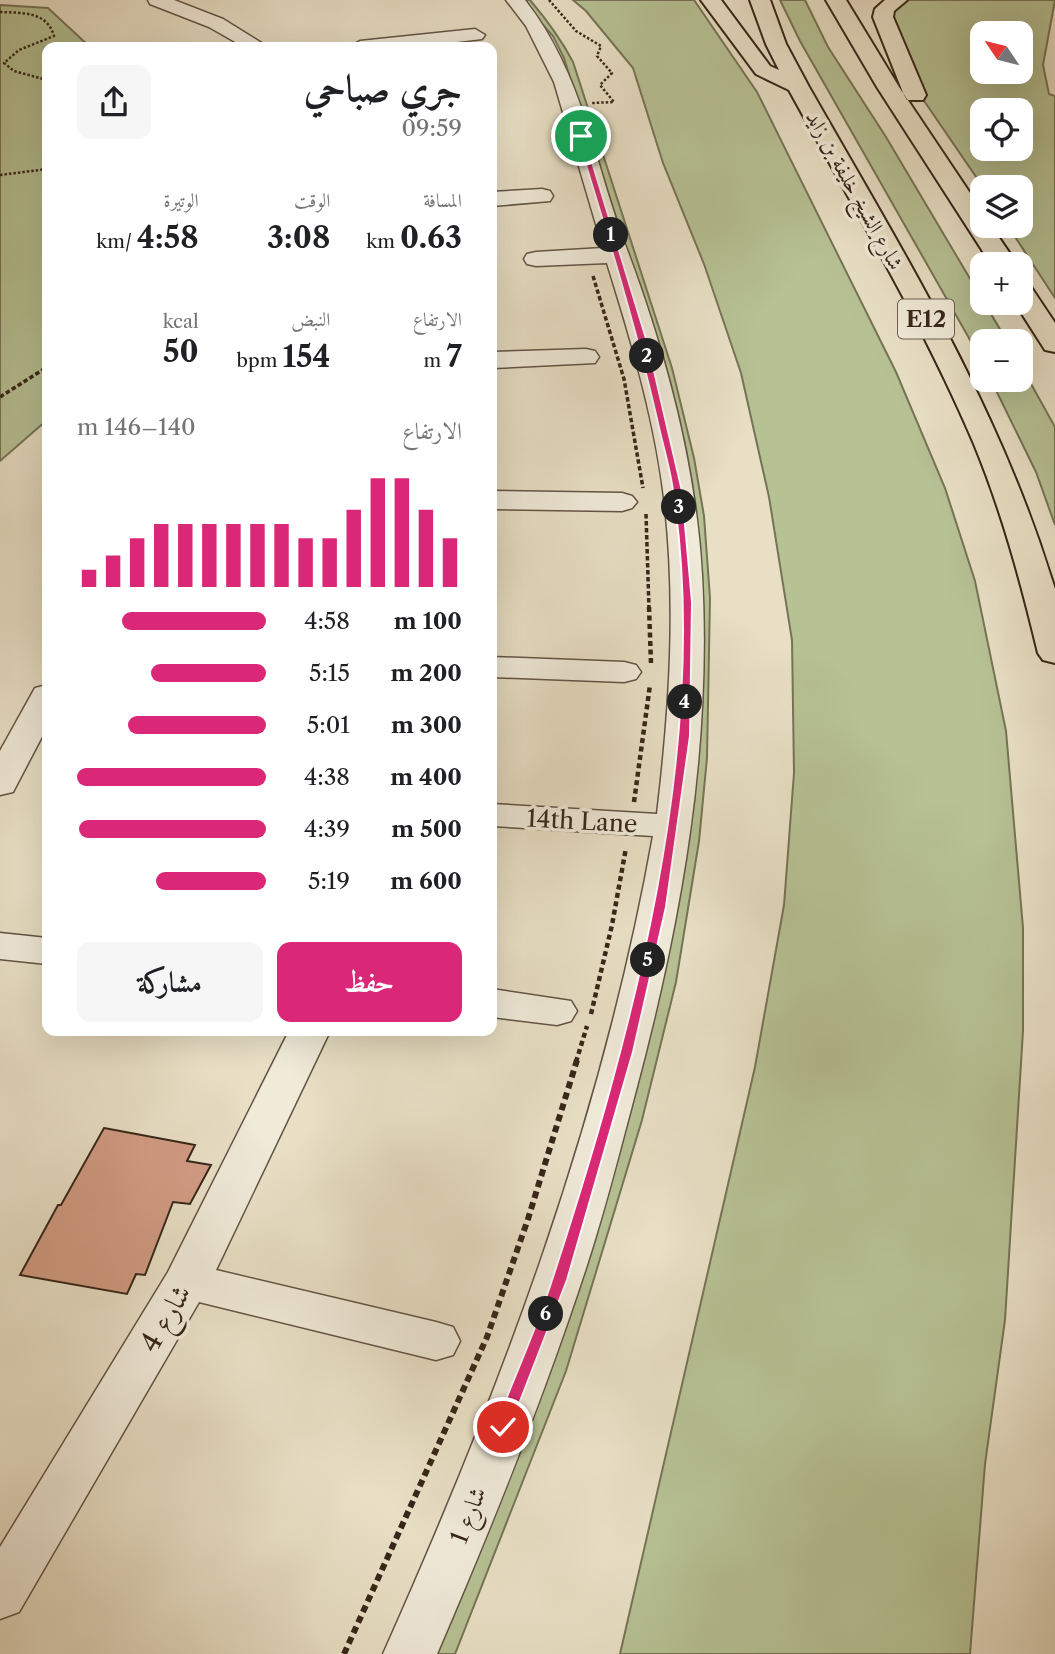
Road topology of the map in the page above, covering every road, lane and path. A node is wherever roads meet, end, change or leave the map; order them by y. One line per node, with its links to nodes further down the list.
1 (157, 0): 9 (street)
2 (211, 0): 9 (street)
3 (515, 0): 16 (street, شارع 1)
4 (549, 0): 16 (path)
5 (711, 0): 15 (highway)
6 (760, 0): 15 (highway, شارع الشيخ خليفة بن زايد / E12)
7 (836, 0): 17 (highway)
8 (897, 0): 17 (highway)
9 (179, 8): 12 (street)
10 (0, 12): 14 (path)
11 (475, 35): 13 (street)
12 (249, 42)
13 (408, 42)
14 (42, 79)
15 (798, 87): 33 (highway, شارع الشيخ خليفة بن زايد / E12)
16 (571, 103): 23 (street, شارع 1)
17 (911, 120): 22 (highway)
18 (42, 170): 19 (path)
19 (0, 175)
20 (542, 196): 21 (street)
21 (497, 199)
22 (996, 252)
23 (618, 255): 24 (street); 39 (street, شارع 1)
24 (536, 259)
25 (1033, 310): 26 (highway)
26 (1055, 344)
27 (586, 357): 28 (street)
28 (497, 360)
29 (42, 370): 30 (path)
30 (0, 397)
31 (497, 500): 32 (street)
32 (622, 502)
33 (1055, 653)
34 (497, 667): 35 (street)
35 (624, 672)
36 (42, 704): 37 (street)
37 (0, 784)
38 (497, 815): 39 (street, 14th Lane)
39 (673, 826): 48 (street, شارع 1)
40 (0, 946): 41 (street)
41 (42, 950)
42 (497, 1004): 43 (street)
43 (557, 1011)
44 (307, 1036): 45 (street, شارع 4)
45 (187, 1282): 46 (street); 47 (street, شارع 4)
46 (436, 1341)
47 (0, 1595)
48 (410, 1654)

